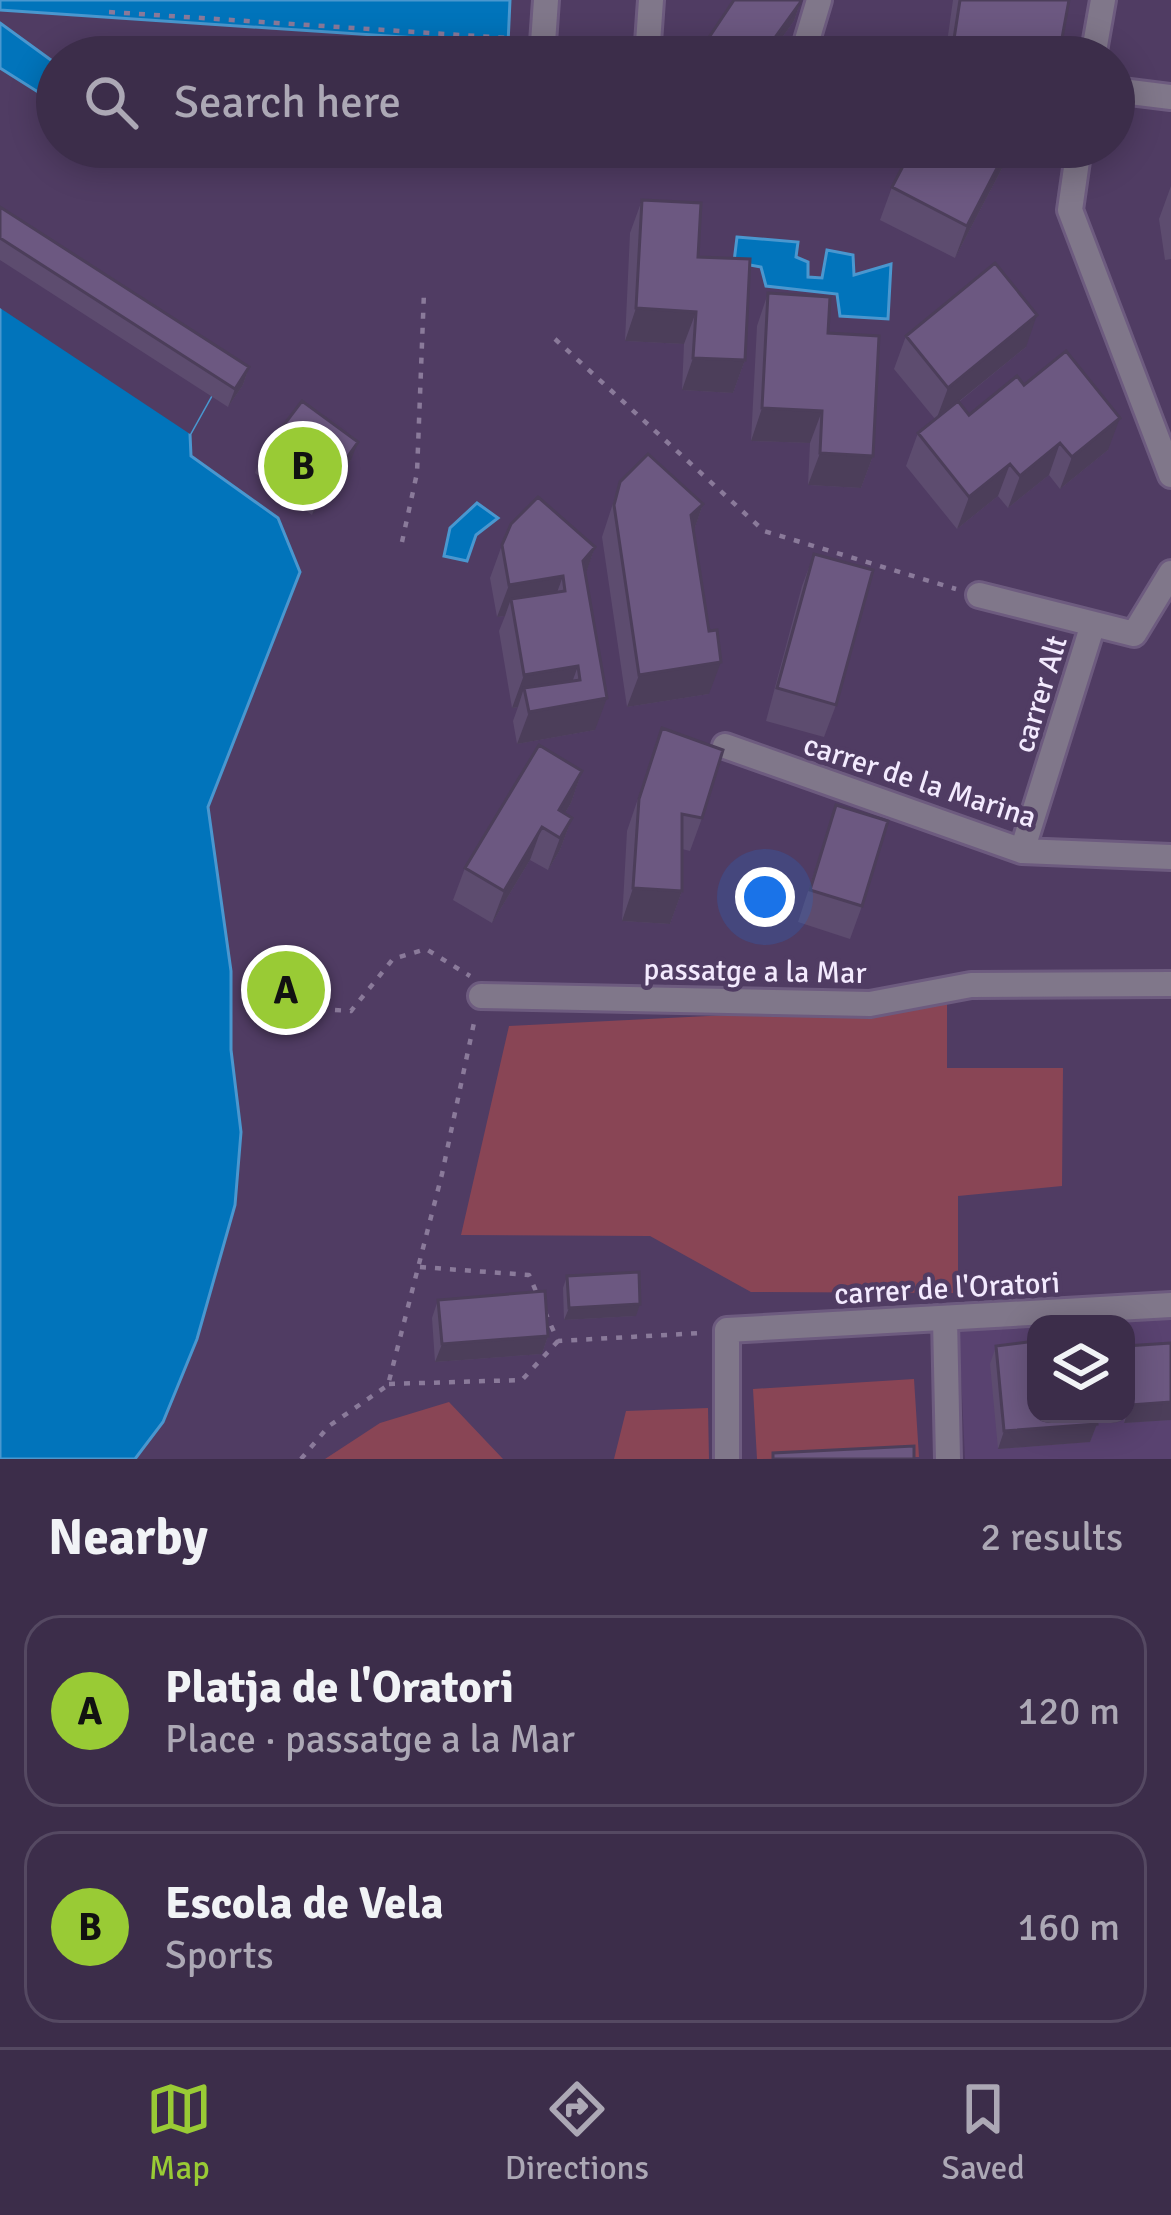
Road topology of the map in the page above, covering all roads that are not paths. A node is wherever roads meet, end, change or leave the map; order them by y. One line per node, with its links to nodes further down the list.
1 (546, 0): 5 (street)
2 (651, 0): 6 (street)
3 (819, 0): 7 (street)
4 (1103, 0): 8 (street)
5 (543, 36)
6 (648, 36)
7 (808, 36)
8 (1097, 36)
9 (1135, 93): 10 (street)
10 (1171, 97)
11 (1076, 168): 12 (street)
12 (1171, 475)
13 (1171, 573): 15 (street)
14 (979, 596): 15 (street)
15 (1093, 624): 17 (street, carrer Alt)
16 (725, 746): 17 (street, carrer de la Marina)
17 (1022, 851): 18 (street, carrer de la Marina)
18 (1171, 856)
19 (1171, 984): 20 (street, passatge a la Mar)
20 (481, 996)
21 (1171, 1305): 22 (street, carrer de l'Oratori)
22 (945, 1319): 23 (street, carrer de l'Oratori); 24 (street)
23 (727, 1459)
24 (948, 1459)

